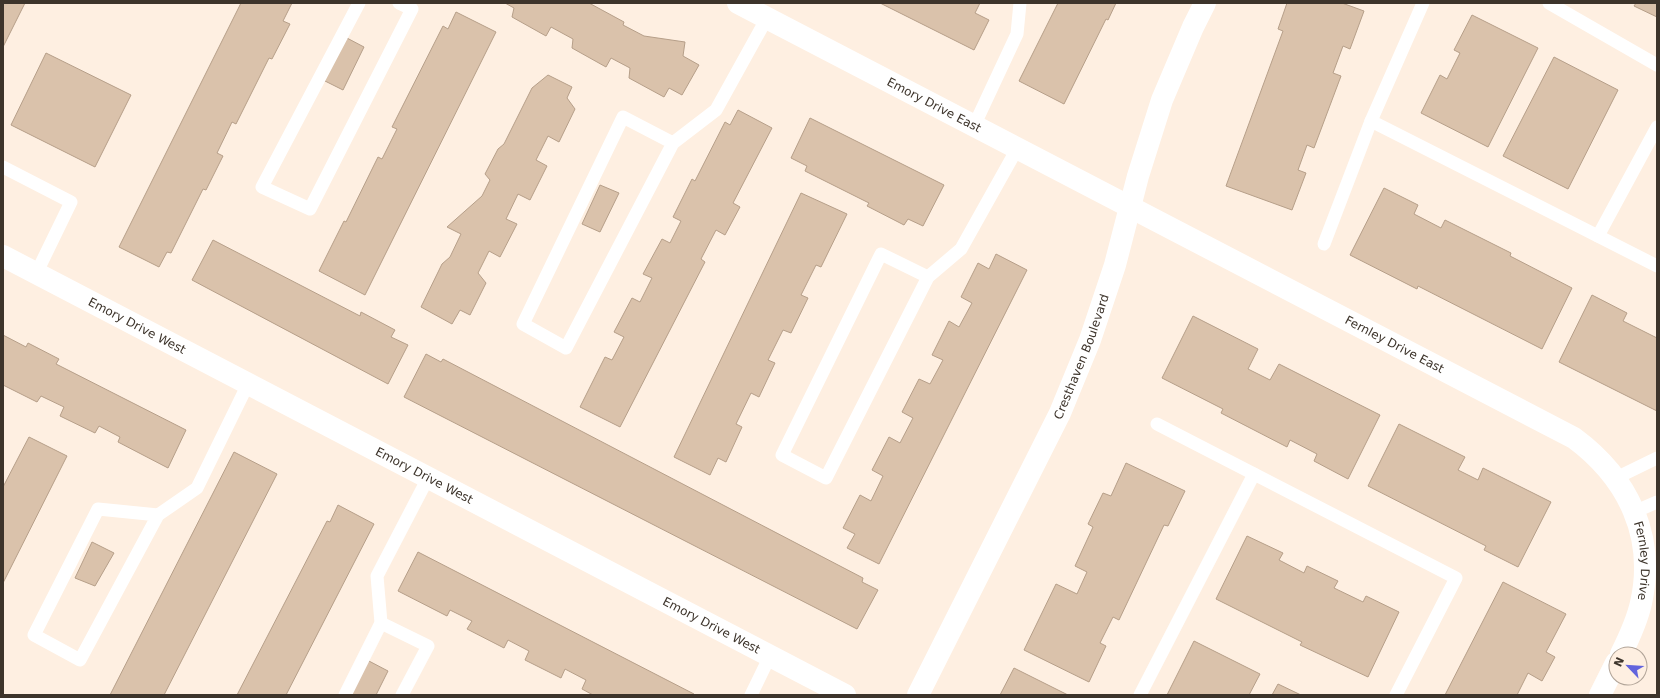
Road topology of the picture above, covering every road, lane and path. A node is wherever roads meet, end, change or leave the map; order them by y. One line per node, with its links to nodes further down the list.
1 (359, 3): 2 (lane)
2 (399, 3)
3 (738, 3): 8 (street, Emory Drive East)
4 (1020, 3): 11 (lane)
5 (1205, 3): 16 (street, Cresthaven Boulevard)
6 (1423, 3): 10 (lane)
7 (1549, 3): 9 (lane)
8 (767, 18): 11 (street, Emory Drive East); 13 (lane)
9 (1657, 65)
10 (1371, 121): 17 (lane); 18 (lane)
11 (974, 126): 14 (street, Emory Drive East)
12 (1657, 127): 17 (lane)
13 (673, 143): 13 (lane)
14 (1017, 149): 16 (street, Emory Drive East); 22 (lane)
15 (3, 167): 21 (lane)
16 (1129, 207): 28 (street, Fernley Drive East); 40 (street, Cresthaven Boulevard)
17 (1598, 236): 20 (lane)
18 (1324, 244)
19 (3, 256): 21 (street, Emory Drive West)
20 (1657, 266)
21 (36, 274): 23 (street, Emory Drive West)
22 (928, 277): 22 (lane)
23 (248, 384): 27 (street, Emory Drive West); 31 (lane)
24 (1157, 424): 26 (lane)
25 (1657, 458): 28 (lane)
26 (1254, 474): 41 (lane); 42 (lane)
27 (428, 478): 32 (lane); 34 (street, Emory Drive West)
28 (1616, 478): 30 (street, Fernley Drive East)
29 (1657, 502): 30 (lane)
30 (1634, 512): 33 (street, Fernley Drive)
31 (158, 515): 31 (lane)
32 (382, 623): 36 (lane); 37 (lane)
33 (1625, 646)
34 (770, 656): 38 (lane); 39 (street, Emory Drive West)
35 (1608, 679): 43 (street)
36 (345, 695)
37 (402, 695)
38 (751, 695)
39 (845, 695)
40 (918, 695)
41 (1140, 695)
42 (1396, 695)
43 (1600, 695)

